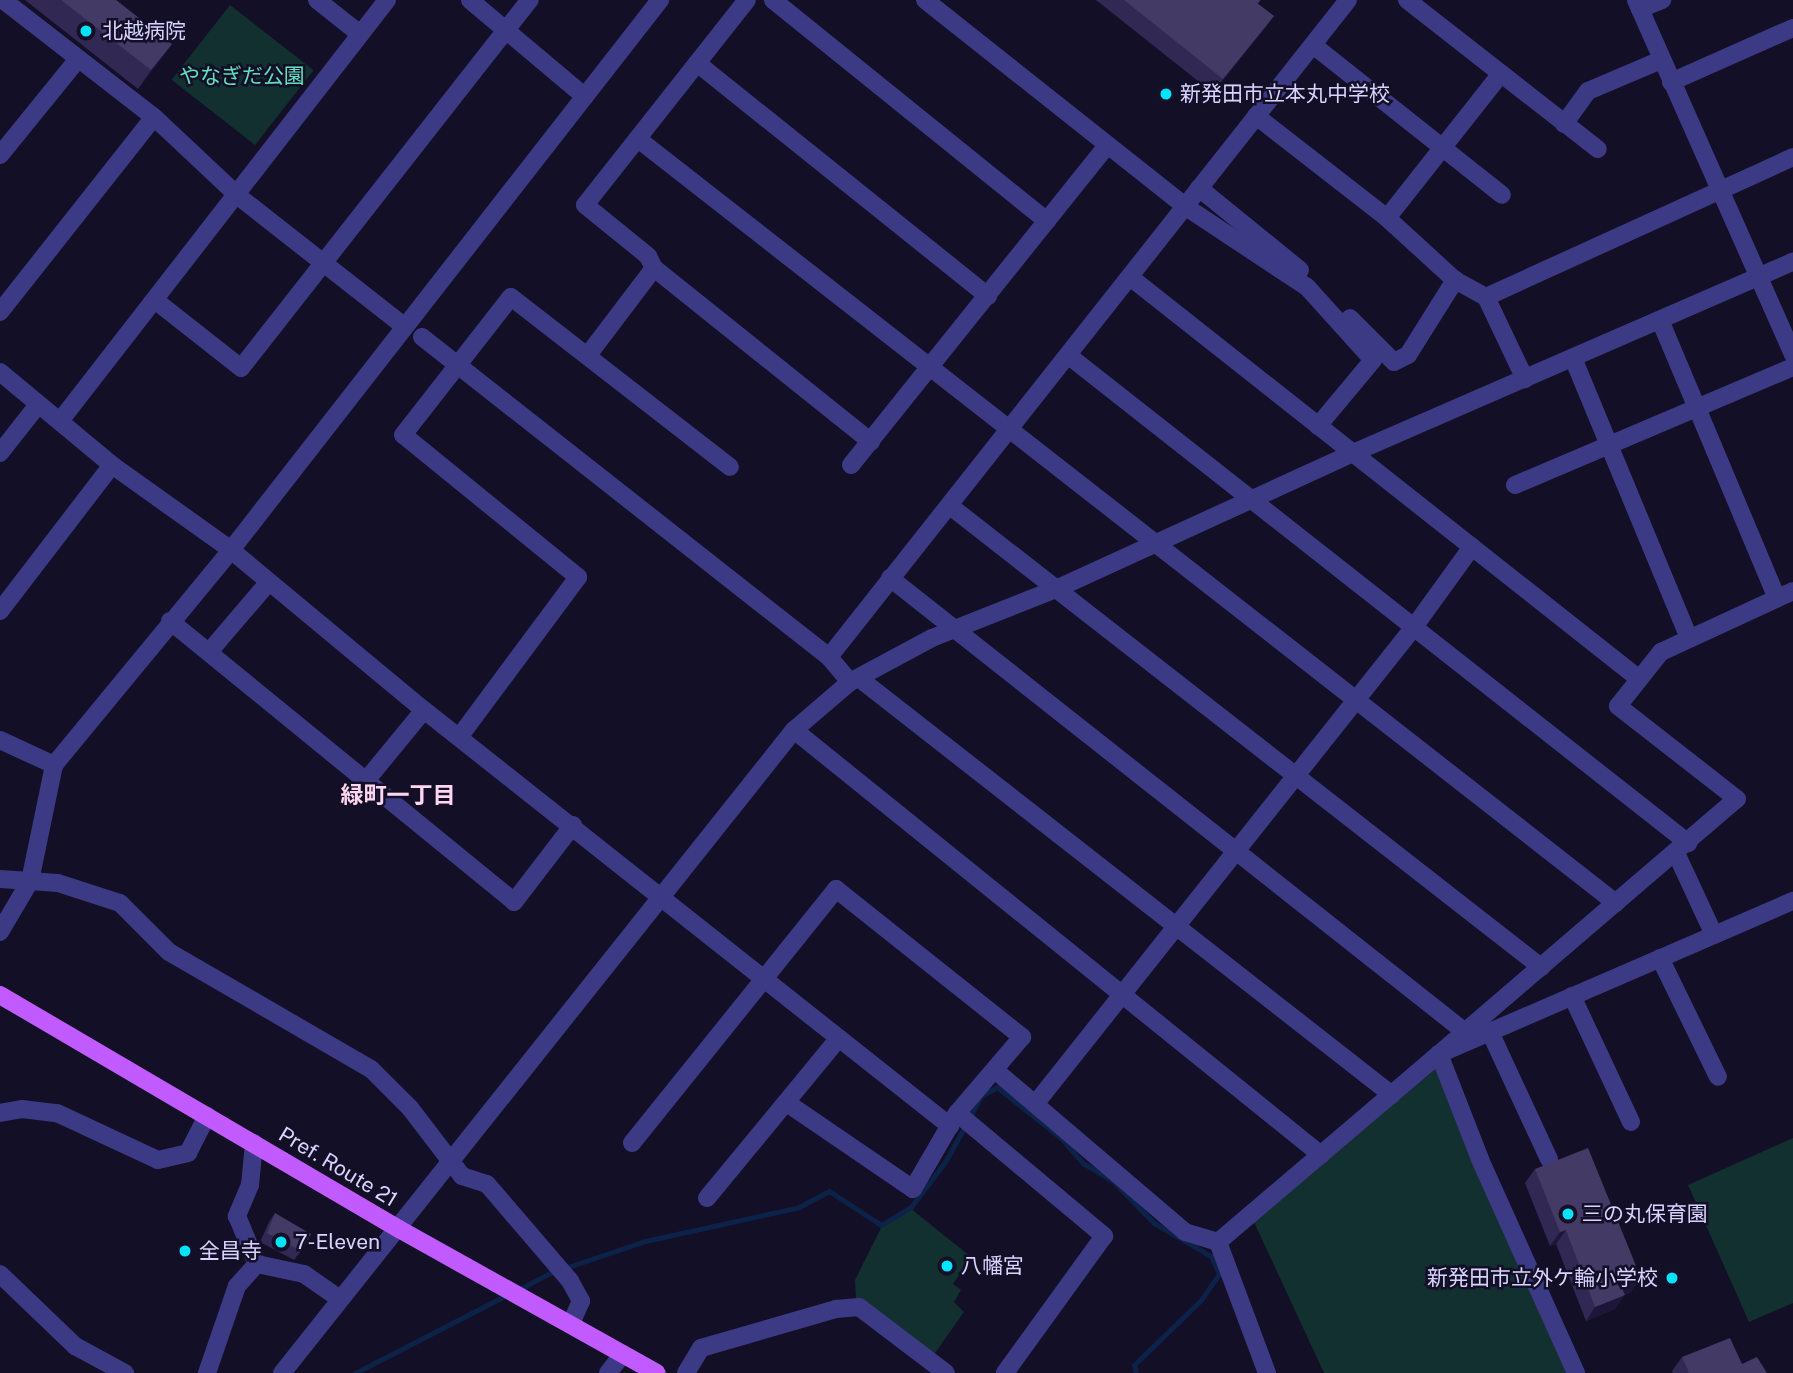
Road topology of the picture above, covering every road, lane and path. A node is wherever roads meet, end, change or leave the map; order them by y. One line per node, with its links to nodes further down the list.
1 (3, 0): 18 (street)
2 (317, 0): 16 (street)
3 (387, 0): 16 (street)
4 (470, 0): 15 (street)
5 (530, 0): 15 (street)
6 (660, 0): 23 (street)
7 (747, 0): 20 (street)
8 (772, 0): 39 (street)
9 (925, 0): 28 (street)
10 (1348, 0): 17 (street)
11 (1407, 0): 21 (street)
12 (1662, 0): 13 (street)
13 (1638, 5): 19 (street)
14 (1793, 28): 22 (street)
15 (504, 33): 23 (street); 41 (street)
16 (360, 34): 36 (street)
17 (1313, 46): 24 (street); 30 (street)
18 (78, 59): 25 (street); 31 (street)
19 (1661, 60): 22 (street); 26 (street)
20 (697, 63): 27 (street); 46 (street)
21 (1500, 75): 26 (street); 30 (street)
22 (1671, 82): 34 (street)
23 (584, 96): 51 (street)
24 (1256, 116): 33 (street); 38 (street)
25 (154, 117): 36 (street); 49 (street)
26 (1564, 124): 29 (street)
27 (638, 139): 42 (street); 59 (street)
28 (1107, 145): 37 (street); 39 (street)
29 (1598, 149)
30 (1444, 150): 35 (street); 38 (street)
31 (0, 155)
32 (1793, 157): 34 (street)
33 (1199, 188): 37 (street); 45 (street)
34 (1719, 188): 44 (street); 47 (street)
35 (1502, 195)
36 (238, 196): 41 (street); 48 (street)
37 (1186, 207): 43 (street); 65 (street)
38 (1387, 218): 45 (street)
39 (1047, 221): 46 (street)
40 (1793, 262): 44 (street)
41 (324, 264): 48 (street); 51 (street)
42 (654, 268): 53 (street); 67 (street)
43 (1130, 277): 55 (street); 65 (street)
44 (1758, 277): 50 (street); 54 (street)
45 (1455, 280): 47 (street)
46 (988, 296): 59 (street)
47 (1486, 297): 61 (street)
48 (156, 301): 64 (street)
49 (0, 312)
50 (1660, 320): 56 (street); 63 (street)
51 (404, 326): 79 (street)
52 (422, 337): 57 (street)
53 (588, 355): 57 (street); 73 (street)
54 (1793, 355)
55 (1069, 356): 66 (street); 75 (street)
56 (1573, 358): 61 (street); 68 (street)
57 (459, 365): 90 (street); 96 (street)
58 (1793, 367): 63 (street)
59 (930, 369): 66 (street); 67 (street)
60 (0, 372): 62 (street)
61 (1525, 379): 70 (street)
62 (37, 406): 64 (street); 69 (street)
63 (1696, 408): 68 (street); 83 (street)
64 (60, 421): 71 (street)
65 (1318, 426): 70 (street)
66 (1010, 433): 76 (street); 77 (street)
67 (871, 442): 72 (street)
68 (1611, 444): 74 (street); 88 (street)
69 (0, 453)
70 (1353, 453): 75 (street); 78 (street)
71 (112, 465): 79 (street); 84 (street)
72 (852, 465)
73 (730, 467)
74 (1515, 485)
75 (1255, 502): 77 (street); 86 (street)
76 (950, 506): 80 (street); 82 (street)
77 (1153, 544): 82 (street); 93 (street)
78 (1472, 547): 86 (street); 91 (street)
79 (231, 550): 81 (street); 85 (street)
80 (890, 578): 87 (street); 90 (street)
81 (268, 583): 89 (street); 94 (street)
82 (1056, 589): 87 (street); 99 (street)
83 (1785, 595): 88 (street)
84 (0, 611)
85 (170, 621): 89 (street); 98 (street)
86 (1414, 627): 93 (street); 102 (street)
87 (956, 630): 92 (street); 103 (street)
88 (1688, 636): 91 (street)
89 (209, 652): 100 (street)
90 (829, 657): 92 (street)
91 (1638, 678): 102 (street)
92 (855, 681): 95 (street); 109 (street)
93 (1355, 700): 99 (street); 108 (street)
94 (424, 710): 96 (street); 100 (street)
95 (794, 730): 106 (street); 115 (street)
96 (460, 736): 101 (street)
97 (0, 740): 98 (street)
98 (54, 765): 105 (street)
99 (1295, 775): 103 (street); 113 (street)
100 (364, 783): 101 (street)
101 (573, 825): 106 (street)
102 (1682, 848): 108 (street); 111 (street)
103 (1235, 850): 109 (street); 118 (street)
104 (0, 880): 105 (street)
105 (30, 881): 110 (street); 135 (street)
106 (664, 896): 114 (street); 135 (street)
107 (1793, 901): 111 (street)
108 (1616, 903): 113 (street)
109 (1175, 925): 115 (street); 124 (street)
110 (0, 932)
111 (1714, 935): 112 (street)
112 (1660, 958): 117 (street); 123 (street)
113 (1541, 967): 118 (street)
114 (765, 981): 120 (street); 122 (street); 132 (street)
115 (1122, 991): 126 (street); 133 (street)
116 (0, 995): 128 (main road, Pref. Route 21)
117 (1573, 996): 119 (street); 130 (street)
118 (1465, 1032): 121 (street)
119 (1490, 1032): 121 (street); 134 (street)
120 (839, 1038): 125 (street); 129 (street)
121 (1439, 1054): 124 (street); 153 (street)
122 (996, 1071): 126 (street); 129 (street)
123 (1718, 1077)
124 (1392, 1094): 133 (street)
125 (787, 1103): 129 (street); 136 (street)
126 (1036, 1103): 138 (street)
127 (0, 1113): 128 (street)
128 (207, 1116): 131 (main road, Pref. Route 21)
129 (953, 1120): 151 (street)
130 (1631, 1122)
131 (254, 1143): 137 (main road, Pref. Route 21); 139 (street)
132 (632, 1143)
133 (1321, 1155): 138 (street)
134 (1549, 1159)
135 (450, 1160): 137 (street); 142 (street)
136 (707, 1198)
137 (399, 1230): 141 (street); 142 (main road, Pref. Route 21)
138 (1218, 1242): 152 (street)
139 (257, 1264): 141 (street); 145 (street)
140 (0, 1274): 144 (street)
141 (341, 1299): 146 (street)
142 (572, 1323): 143 (main road, Pref. Route 21)
143 (623, 1354): 147 (street); 148 (main road, Pref. Route 21)
144 (125, 1373)
145 (207, 1373)
146 (282, 1373)
147 (608, 1373)
148 (657, 1373)
149 (685, 1373): 150 (street)
150 (947, 1373)
151 (1005, 1373)
152 (1267, 1373)
153 (1576, 1373)

